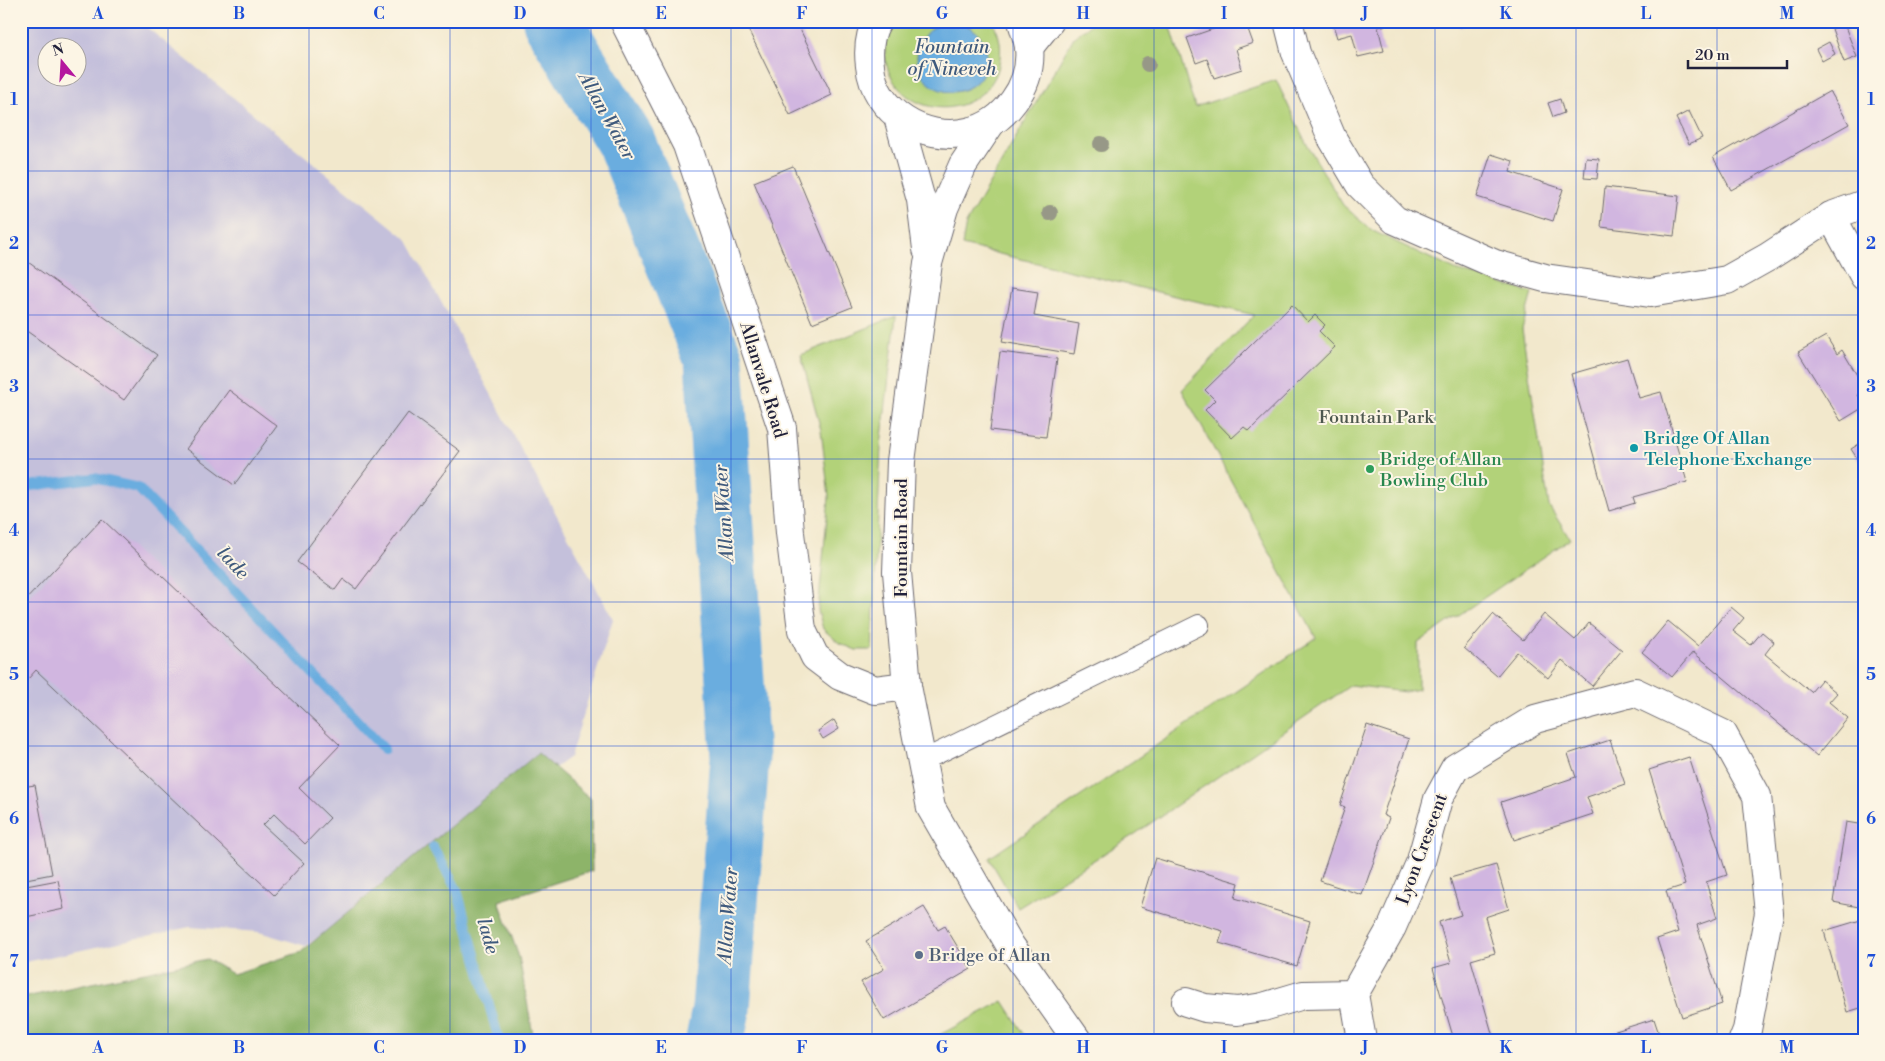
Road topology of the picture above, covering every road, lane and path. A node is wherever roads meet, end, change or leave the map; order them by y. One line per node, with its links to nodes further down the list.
1 (624, 21): 14 (street, Allanvale Road)
2 (876, 21): 7 (street)
3 (1022, 21): 6 (street)
4 (1050, 21): 6 (street)
5 (1288, 21): 10 (street)
6 (1029, 47): 8 (street)
7 (898, 117): 8 (street); 11 (street)
8 (991, 123): 11 (street, Fountain Road)
9 (1864, 204): 10 (street)
10 (1831, 216): 12 (street)
11 (928, 263): 14 (street, Fountain Road)
12 (1864, 276)
13 (1199, 625): 15 (lane)
14 (907, 686): 15 (street, Fountain Road)
15 (922, 761): 18 (street, Fountain Road)
16 (1354, 994): 17 (street); 19 (street); 20 (street, Lyon Crescent)
17 (1186, 1002)
18 (1076, 1040)
19 (1362, 1040)
20 (1743, 1040)

